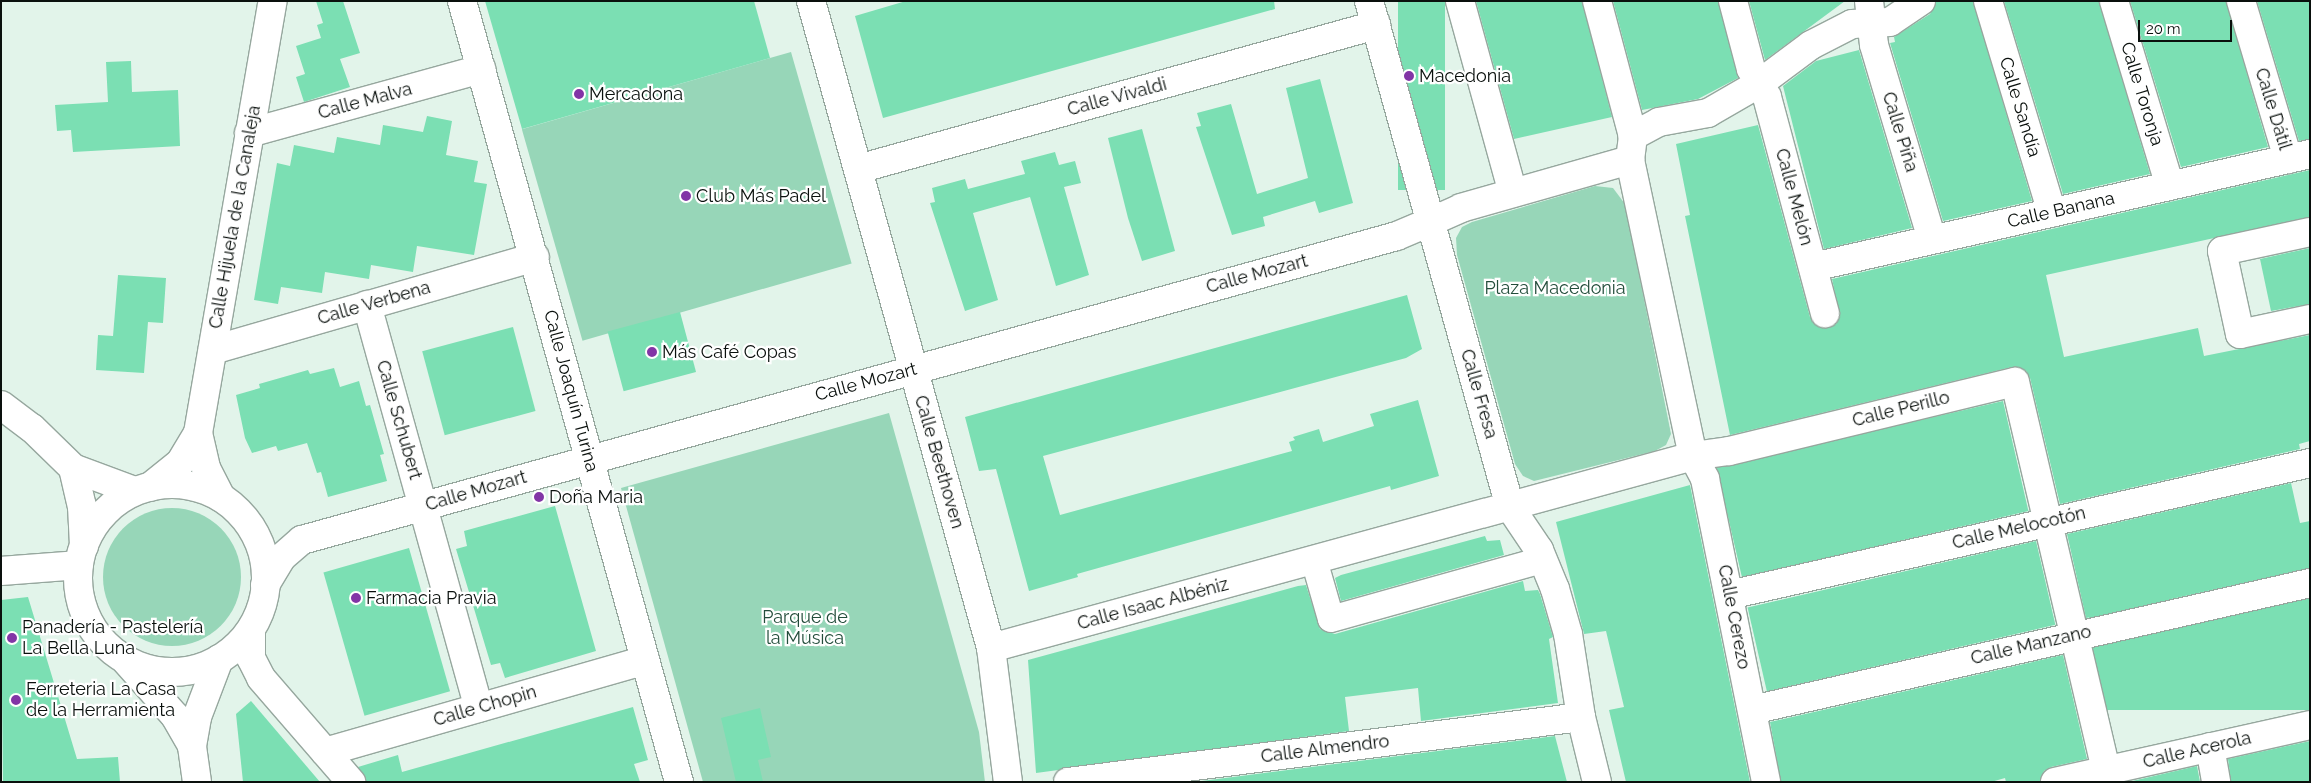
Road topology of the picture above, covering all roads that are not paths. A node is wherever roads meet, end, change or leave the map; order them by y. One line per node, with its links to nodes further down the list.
1 (272, 1): 15 (street, Calle Hijuela de la Canaleja)
2 (462, 1): 13 (street, Calle Joaquín Turina)
3 (812, 1): 18 (street, Calle Beethoven)
4 (1460, 1): 20 (street)
5 (1597, 1): 16 (street)
6 (1732, 1): 14 (street, Calle Melón)
7 (1921, 1): 11 (street)
8 (1988, 1): 21 (street, Calle Sandía)
9 (2114, 1): 19 (street, Calle Toronja)
10 (2242, 1): 17 (street, Calle Dátil)
11 (1870, 12): 14 (street); 24 (street, Calle Piña)
12 (1372, 13): 18 (street, Calle Vivaldi); 22 (street, Calle Fresa)
13 (481, 69): 15 (street, Calle Malva); 25 (street, Calle Joaquín Turina)
14 (1760, 83): 16 (street); 26 (street, Calle Melón)
15 (249, 133): 30 (street, Calle Hijuela de la Canaleja)
16 (1632, 148): 20 (street); 34 (street)
17 (2299, 157): 19 (street, Calle Banana)
18 (858, 168): 31 (street, Calle Beethoven)
19 (2170, 186): 21 (street, Calle Banana)
20 (1513, 193): 22 (street)
21 (2052, 212): 24 (street, Calle Banana)
22 (1430, 222): 31 (street, Calle Mozart); 41 (street, Calle Fresa)
23 (2310, 232): 29 (street)
24 (1932, 240): 26 (street, Calle Banana)
25 (535, 257): 27 (street, Calle Verbena); 35 (street, Calle Joaquín Turina)
26 (1813, 267): 28 (street, Calle Melón)
27 (367, 305): 30 (street, Calle Verbena); 40 (street, Calle Schubert)
28 (1825, 313)
29 (2310, 318)
30 (213, 350): 33 (street, Calle Hijuela de la Canaleja)
31 (914, 369): 35 (street, Calle Mozart); 54 (street, Calle Beethoven)
32 (1, 405): 37 (street)
33 (198, 433): 38 (street, Calle Hijuela de la Canaleja); 39 (street, Calle Hijuela de la Canaleja)
34 (1693, 456): 41 (street); 43 (street, Calle Perillo); 51 (street, Calle Cerezo)
35 (589, 459): 40 (street, Calle Mozart); 57 (street, Calle Joaquín Turina)
36 (2310, 463): 43 (street, Calle Melocotón)
37 (73, 468): 38 (street); 45 (street)
38 (143, 489): 39 (street); 45 (street, Calle Hijuela de la Canaleja)
39 (221, 497): 42 (street)
40 (423, 506): 44 (street, Calle Mozart); 58 (street, Calle Schubert)
41 (1510, 507): 46 (street, Calle Isaac Albéniz); 47 (street, Calle Fresa)
42 (246, 518): 44 (street, Calle Mozart); 50 (street)
43 (2048, 521): 51 (street, Calle Melocotón); 53 (street, Calle Perillo)
44 (302, 540): 50 (street, Calle Mozart)
45 (82, 556): 48 (street); 55 (street)
46 (1314, 560): 47 (street); 54 (street, Calle Isaac Albéniz)
47 (1542, 560): 60 (street, Calle Fresa)
48 (1, 571)
49 (2310, 583): 53 (street, Calle Manzano)
50 (265, 585): 52 (street)
51 (1729, 595): 59 (street, Calle Cerezo)
52 (251, 630): 56 (street); 64 (street)
53 (2072, 634): 59 (street, Calle Manzano); 65 (street, Calle Perillo)
54 (991, 648): 69 (street, Calle Beethoven)
55 (123, 658): 56 (street); 62 (street)
56 (219, 659): 62 (street)
57 (645, 660): 58 (street, Calle Chopin); 68 (street, Calle Joaquín Turina)
58 (479, 708): 64 (street, Calle Chopin)
59 (1752, 710): 72 (street, Calle Cerezo)
60 (1581, 717): 70 (street, Calle Almendro); 71 (street, Calle Fresa)
61 (2310, 725): 63 (street, Calle Acerola)
62 (192, 746): 66 (street)
63 (2210, 747): 65 (street, Calle Acerola); 74 (street)
64 (325, 752): 67 (street)
65 (2097, 775): 73 (street, Calle Acerola)
66 (197, 782)
67 (351, 782)
68 (679, 782)
69 (1008, 782)
70 (1068, 782)
71 (1597, 782)
72 (1766, 782)
73 (2055, 782)
74 (2216, 782)

